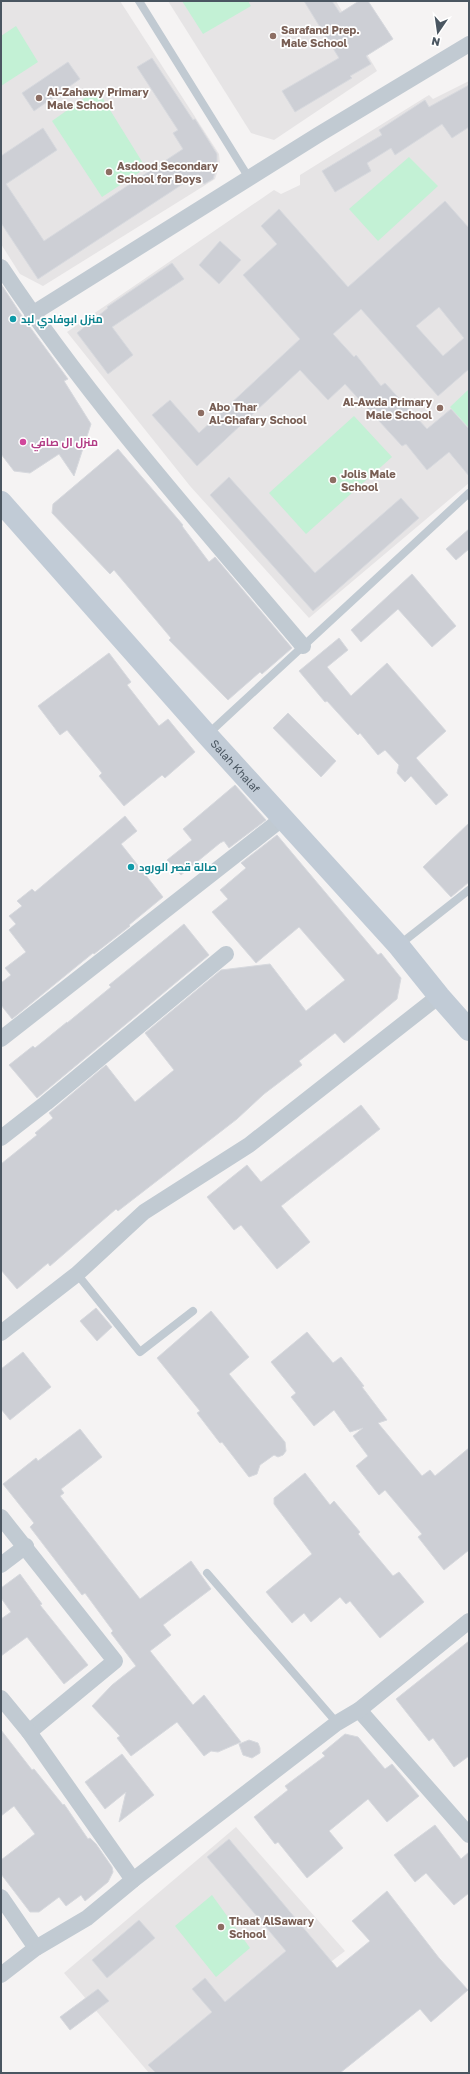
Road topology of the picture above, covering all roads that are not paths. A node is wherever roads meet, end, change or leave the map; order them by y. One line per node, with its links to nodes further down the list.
1 (139, 1): 3 (lane)
2 (469, 44): 3 (street)
3 (249, 178): 5 (street)
4 (1, 267): 5 (street)
5 (32, 314): 8 (street)
6 (469, 493): 8 (lane)
7 (1, 502): 9 (main road, Salah Khalaf)
8 (303, 646): 9 (lane)
9 (208, 735): 10 (main road, Salah Khalaf)
10 (283, 818): 12 (main road, Salah Khalaf); 16 (street)
11 (469, 890): 12 (lane)
12 (398, 945): 14 (main road, Salah Khalaf)
13 (226, 954): 17 (street)
14 (439, 996): 15 (main road, Salah Khalaf); 18 (street)
15 (469, 1030)
16 (1, 1039)
17 (1, 1138)
18 (77, 1274): 19 (lane); 20 (street)
19 (193, 1311)
20 (1, 1333)
21 (1, 1516): 22 (street)
22 (26, 1546): 23 (street); 29 (street)
23 (1, 1565)
24 (207, 1573): 28 (lane)
25 (469, 1621): 27 (street)
26 (1, 1698): 29 (street)
27 (359, 1710): 28 (street); 30 (street)
28 (337, 1724): 31 (street)
29 (29, 1732): 31 (street)
30 (469, 1836)
31 (133, 1880): 33 (street)
32 (1, 1897): 33 (street)
33 (36, 1948): 34 (street)
34 (1, 1975)

